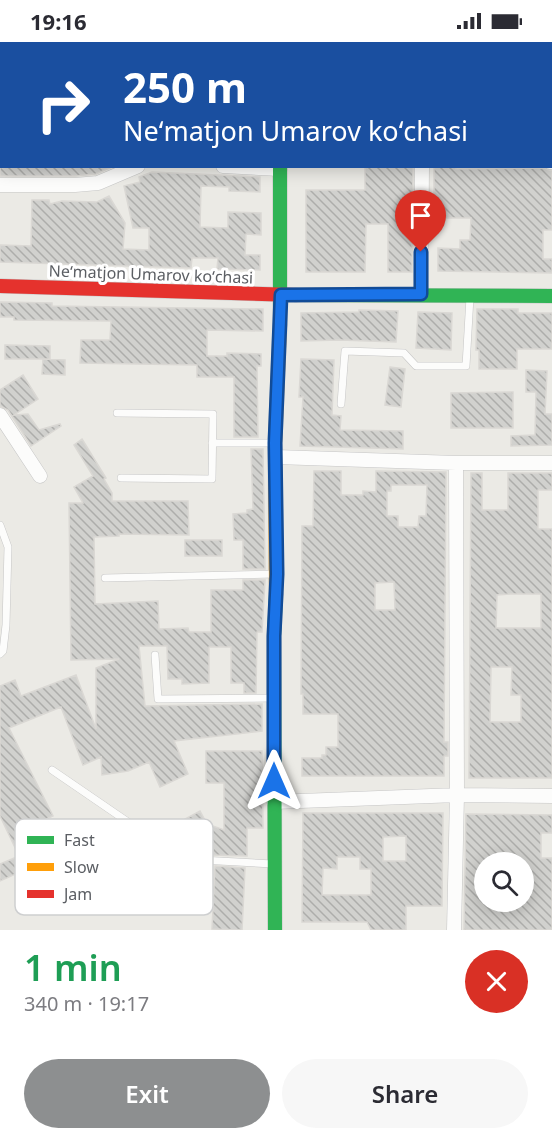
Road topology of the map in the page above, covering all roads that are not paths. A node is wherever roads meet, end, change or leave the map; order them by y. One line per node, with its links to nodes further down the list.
1 (133, 168): 4 (street)
2 (280, 168): 7 (main road)
3 (422, 168): 6 (street)
4 (0, 185)
5 (0, 286): 7 (main road, Neʻmatjon Umarov koʻchasi)
6 (421, 294): 7 (main road, Neʻmatjon Umarov koʻchasi); 8 (main road, Neʻmatjon Umarov koʻchasi)
7 (281, 295): 14 (main road)
8 (470, 295): 9 (main road, Neʻmatjon Umarov koʻchasi); 10 (lane)
9 (552, 296)
10 (341, 404)
11 (117, 413): 13 (lane)
12 (0, 415): 17 (street)
13 (212, 443): 14 (lane); 18 (lane)
14 (275, 450): 15 (street); 20 (main road)
15 (456, 463): 16 (street); 26 (street)
16 (552, 463)
17 (40, 476)
18 (121, 478)
19 (0, 525): 22 (lane)
20 (277, 574): 21 (lane); 24 (main road)
21 (105, 578)
22 (0, 654)
23 (155, 655): 24 (lane)
24 (274, 698): 28 (main road)
25 (52, 770): 29 (lane)
26 (457, 795): 27 (street); 28 (street); 33 (street)
27 (552, 796)
28 (274, 802): 31 (main road)
29 (124, 819)
30 (213, 861): 31 (lane)
31 (275, 864): 32 (main road)
32 (275, 930)
33 (454, 930)

